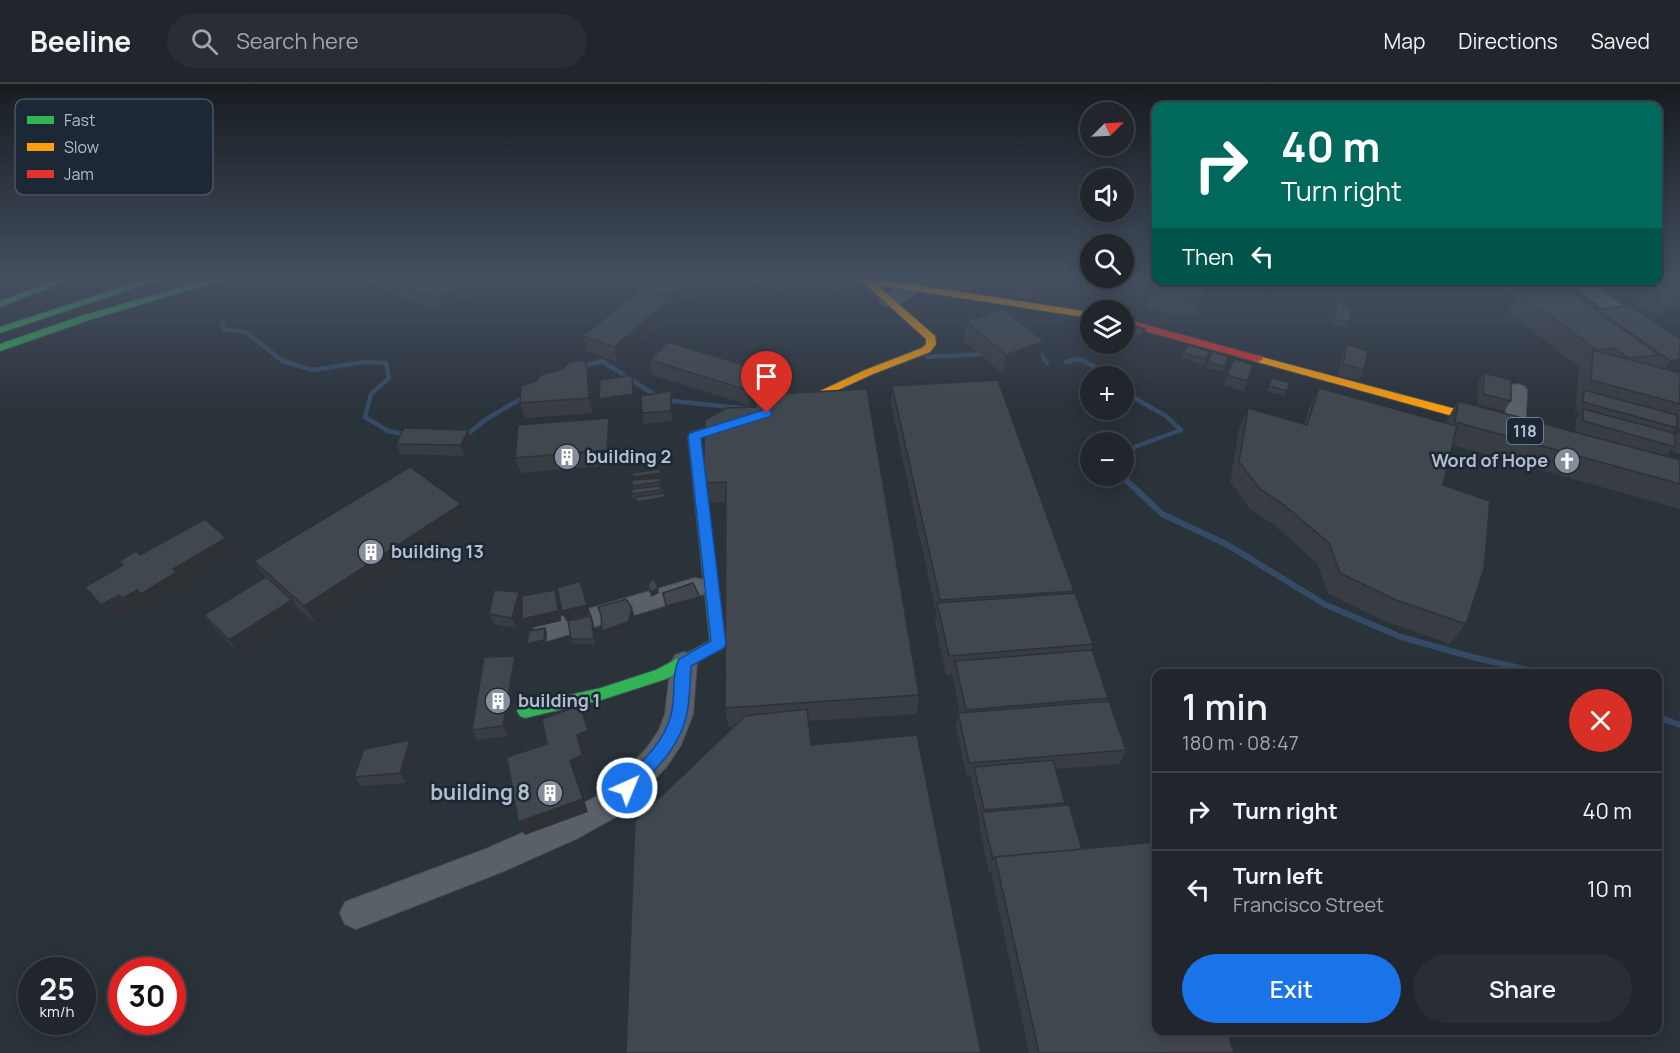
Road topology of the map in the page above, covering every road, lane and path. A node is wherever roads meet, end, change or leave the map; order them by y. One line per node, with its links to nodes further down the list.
1 (27, 321): 6 (main road)
2 (76, 321): 7 (main road)
3 (912, 321): 11 (main road)
4 (1633, 321): 8 (street)
5 (1134, 325): 10 (main road, 118)
6 (0, 330)
7 (0, 348)
8 (1680, 354)
9 (1517, 390): 10 (street)
10 (1521, 430)
11 (711, 582): 12 (street); 13 (main road)
12 (546, 631)
13 (684, 663): 14 (main road); 15 (street)
14 (525, 711)
15 (356, 913)

